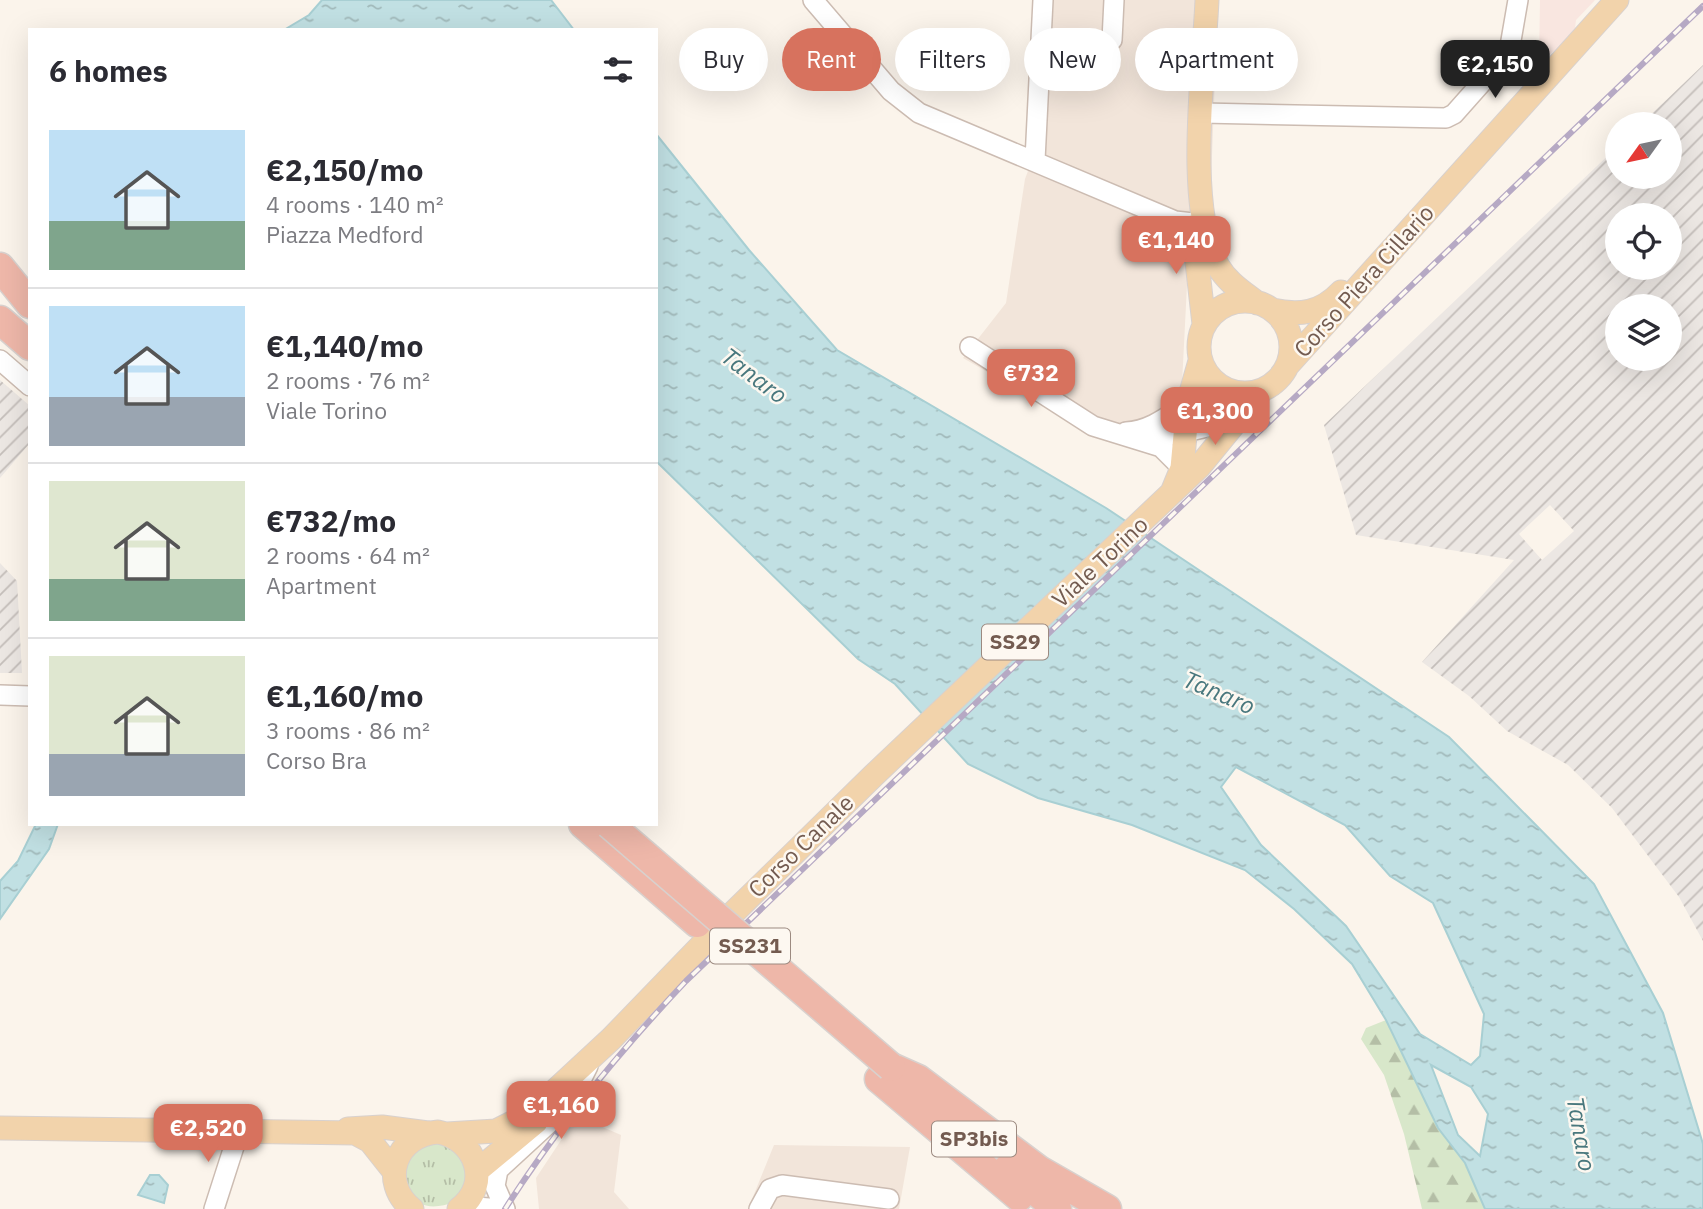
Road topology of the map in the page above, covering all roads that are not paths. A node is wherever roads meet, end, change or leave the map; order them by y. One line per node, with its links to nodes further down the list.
1 (813, 0): 9 (street)
2 (1043, 0): 9 (street)
3 (1114, 0): 7 (street)
4 (1207, 0): 8 (main road)
5 (1518, 0): 8 (street)
6 (1617, 0): 11 (main road, Corso Piera Cillario)
7 (1113, 28)
8 (1202, 113): 10 (main road)
9 (1035, 160): 12 (street)
10 (1199, 189): 12 (main road); 15 (main road)
11 (1442, 195): 15 (main road, Corso Piera Cillario); 22 (main road, Corso Piera Cillario)
12 (1193, 222): 17 (main road)
13 (0, 267): 14 (highway)
14 (28, 302)
15 (1264, 306): 17 (main road); 22 (main road)
16 (7, 317): 18 (highway)
17 (1204, 324): 21 (main road)
18 (28, 343)
19 (970, 347): 27 (street)
20 (0, 360): 23 (street)
21 (1200, 361): 24 (main road); 25 (main road, Viale Torino / SS29)
22 (1287, 366): 24 (main road)
23 (28, 384)
24 (1261, 391): 26 (main road, Viale Torino / SS29)
25 (1188, 403): 27 (street); 28 (main road, Viale Torino / SS29)
26 (1237, 420): 28 (street); 31 (main road, Viale Torino / SS29)
27 (1111, 432): 29 (street)
28 (1183, 434): 29 (street); 30 (main road, Viale Torino / SS29)
29 (1147, 440): 30 (street)
30 (1182, 468): 31 (main road, Viale Torino / SS29)
31 (1172, 493): 34 (main road, Viale Torino / SS29)
32 (0, 695): 33 (street)
33 (28, 696)
34 (874, 775): 39 (main road, Corso Canale / SS29)
35 (570, 826): 40 (street)
36 (585, 826): 43 (highway, SS231)
37 (611, 826): 43 (highway, SS231, bridge)
38 (626, 826): 39 (street)
39 (730, 916): 40 (main road, Corso Canale / SS29)
40 (705, 941): 41 (main road, Corso Canale / SS29)
41 (611, 1039): 42 (main road, Corso Canale / SS29); 47 (main road, Corso Canale / SS29)
42 (588, 1066): 49 (main road, Corso Canale / SS29); 54 (street)
43 (885, 1073): 56 (highway, SS231); 57 (highway, SP3bis); 58 (highway, SP3bis); 59 (highway, SS231)
44 (0, 1128): 45 (main road)
45 (239, 1131): 46 (main road); 53 (street)
46 (304, 1132): 47 (main road, Corso Canale); 48 (main road)
47 (438, 1133): 48 (main road); 49 (main road)
48 (393, 1170): 51 (main road)
49 (477, 1171): 52 (main road)
50 (889, 1199): 55 (street)
51 (407, 1207)
52 (461, 1208): 54 (street)
53 (214, 1209)
54 (503, 1209)
55 (759, 1209)
56 (1003, 1209)
57 (1034, 1209)
58 (1057, 1209)
59 (1107, 1209)

